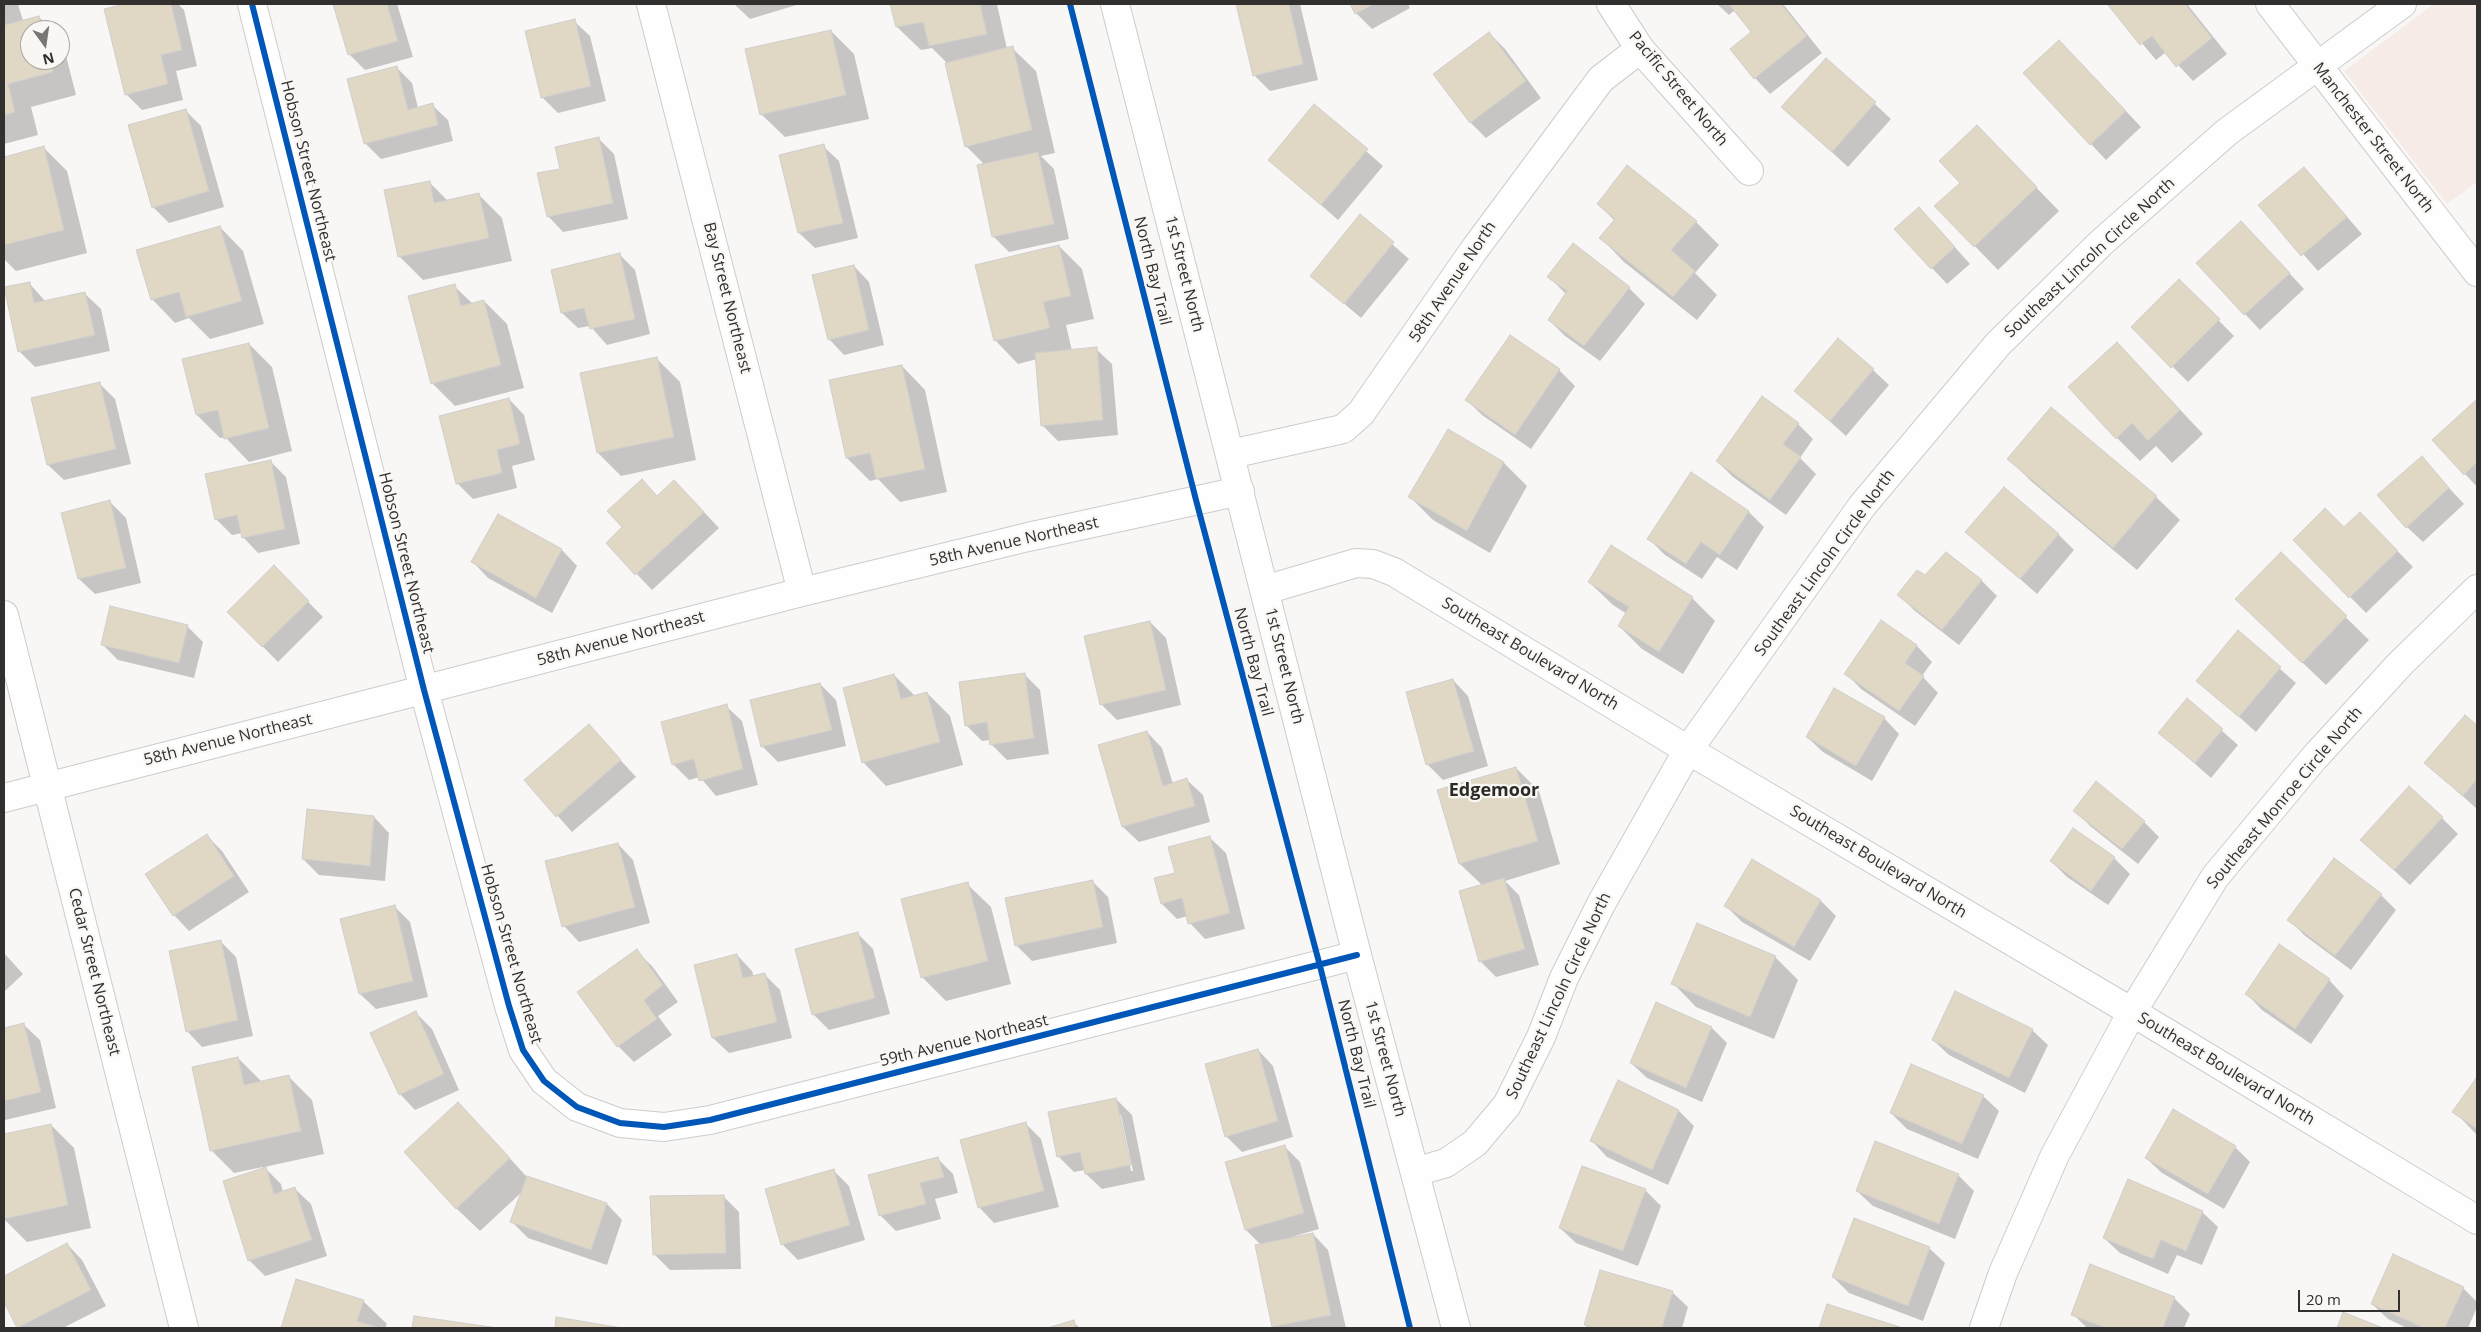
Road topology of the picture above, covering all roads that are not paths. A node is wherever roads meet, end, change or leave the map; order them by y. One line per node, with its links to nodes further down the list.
1 (252, 4): 17 (street, Hobson Street Northeast)
2 (651, 4): 15 (street, Bay Street Northeast)
3 (1115, 4): 11 (street, 1st Street North)
4 (1611, 4): 7 (street, Pacific Street North)
5 (2270, 4): 8 (street, Manchester Street North)
6 (2402, 4): 8 (street, Southeast Lincoln Circle North)
7 (1640, 50): 9 (street, Pacific Street North); 11 (street, 58th Avenue North)
8 (2318, 66): 10 (street, Manchester Street North); 18 (street, Southeast Lincoln Circle North)
9 (1749, 171)
10 (2477, 272)
11 (1231, 454): 12 (street, 1st Street North)
12 (1240, 491): 14 (street, 1st Street North); 15 (street, 58th Avenue Northeast)
13 (2477, 589): 22 (street, Southeast Monroe Circle North)
14 (1265, 590): 18 (street, Southeast Boulevard North); 21 (street, 1st Street North)
15 (802, 592): 17 (street, 58th Avenue Northeast)
16 (4, 615): 19 (street, Cedar Street Northeast)
17 (424, 690): 19 (street, 58th Avenue Northeast); 23 (street, Hobson Street Northeast)
18 (1688, 750): 22 (street, Southeast Boulevard North); 24 (street, Southeast Lincoln Circle North)
19 (47, 787): 20 (street, 58th Avenue Northeast); 26 (street, Cedar Street Northeast)
20 (4, 798)
21 (1357, 954): 23 (street, 59th Avenue Northeast); 24 (street, 1st Street North)
22 (2132, 1012): 25 (street, Southeast Boulevard North); 28 (street, Southeast Monroe Circle North)
23 (578, 1108)
24 (1416, 1172): 27 (street, 1st Street North)
25 (2477, 1220)
26 (184, 1328)
27 (1456, 1328)
28 (1984, 1328)

